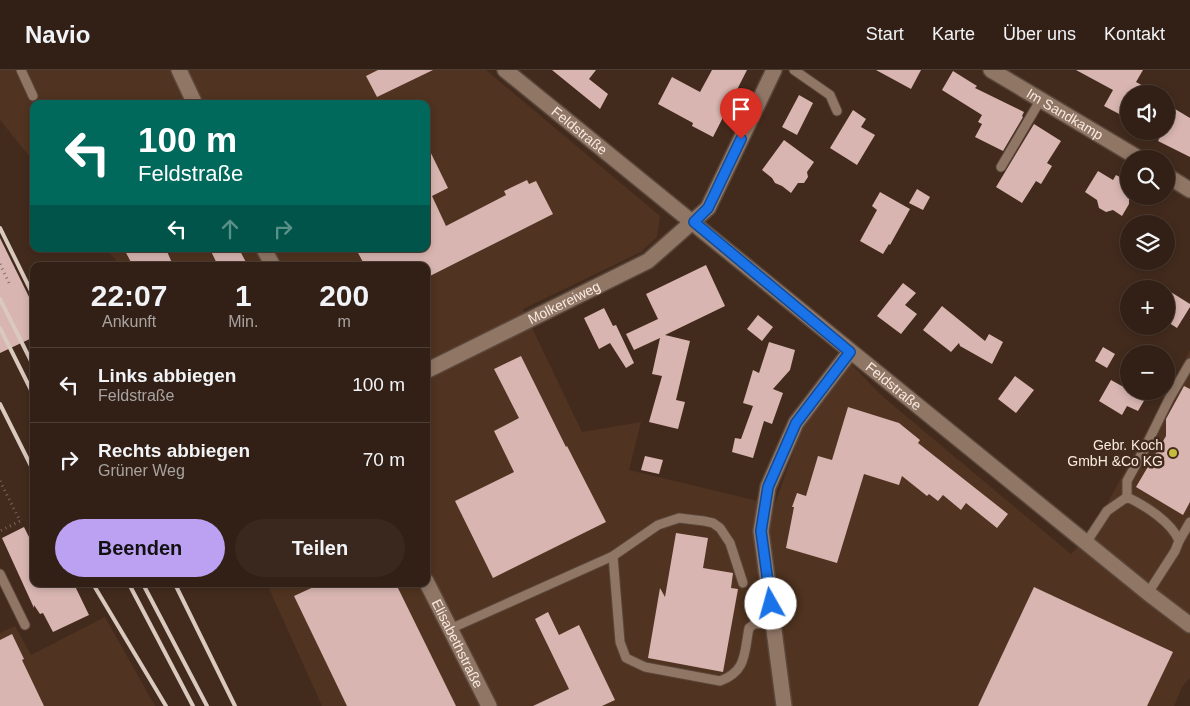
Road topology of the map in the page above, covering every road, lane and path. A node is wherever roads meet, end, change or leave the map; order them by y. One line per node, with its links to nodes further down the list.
1 (20, 70): 7 (lane)
2 (179, 70): 9 (street)
3 (505, 70): 15 (street, Feldstraße)
4 (774, 70): 15 (street, Molkereiweg)
5 (794, 70): 10 (lane)
6 (991, 70): 8 (street, Im Sandkamp)
7 (33, 96)
8 (1041, 99): 11 (street, Im Sandkamp); 12 (lane)
9 (193, 100)
10 (838, 111)
11 (1125, 150)
12 (1000, 167)
13 (1175, 181): 14 (street)
14 (1190, 190)
15 (694, 222): 18 (street, Feldstraße); 20 (street, Molkereiweg)
16 (0, 264): 17 (path)
17 (10, 283)
18 (850, 352): 26 (street, Feldstraße); 32 (street)
19 (1190, 363): 22 (lane)
20 (430, 369)
21 (0, 480): 24 (path)
22 (1127, 497): 25 (lane); 26 (lane)
23 (1190, 522): 25 (lane)
24 (0, 530)
25 (1179, 540): 31 (lane)
26 (1086, 543): 31 (street, Feldstraße)
27 (613, 556): 29 (lane); 32 (lane); 35 (lane)
28 (0, 574): 33 (lane)
29 (743, 583)
30 (429, 587): 35 (street, Elisabethstraße)
31 (1148, 593): 34 (street, Feldstraße)
32 (773, 623): 37 (street)
33 (25, 625)
34 (1190, 625)
35 (450, 629): 36 (street, Elisabethstraße)
36 (489, 706)
37 (784, 706)

